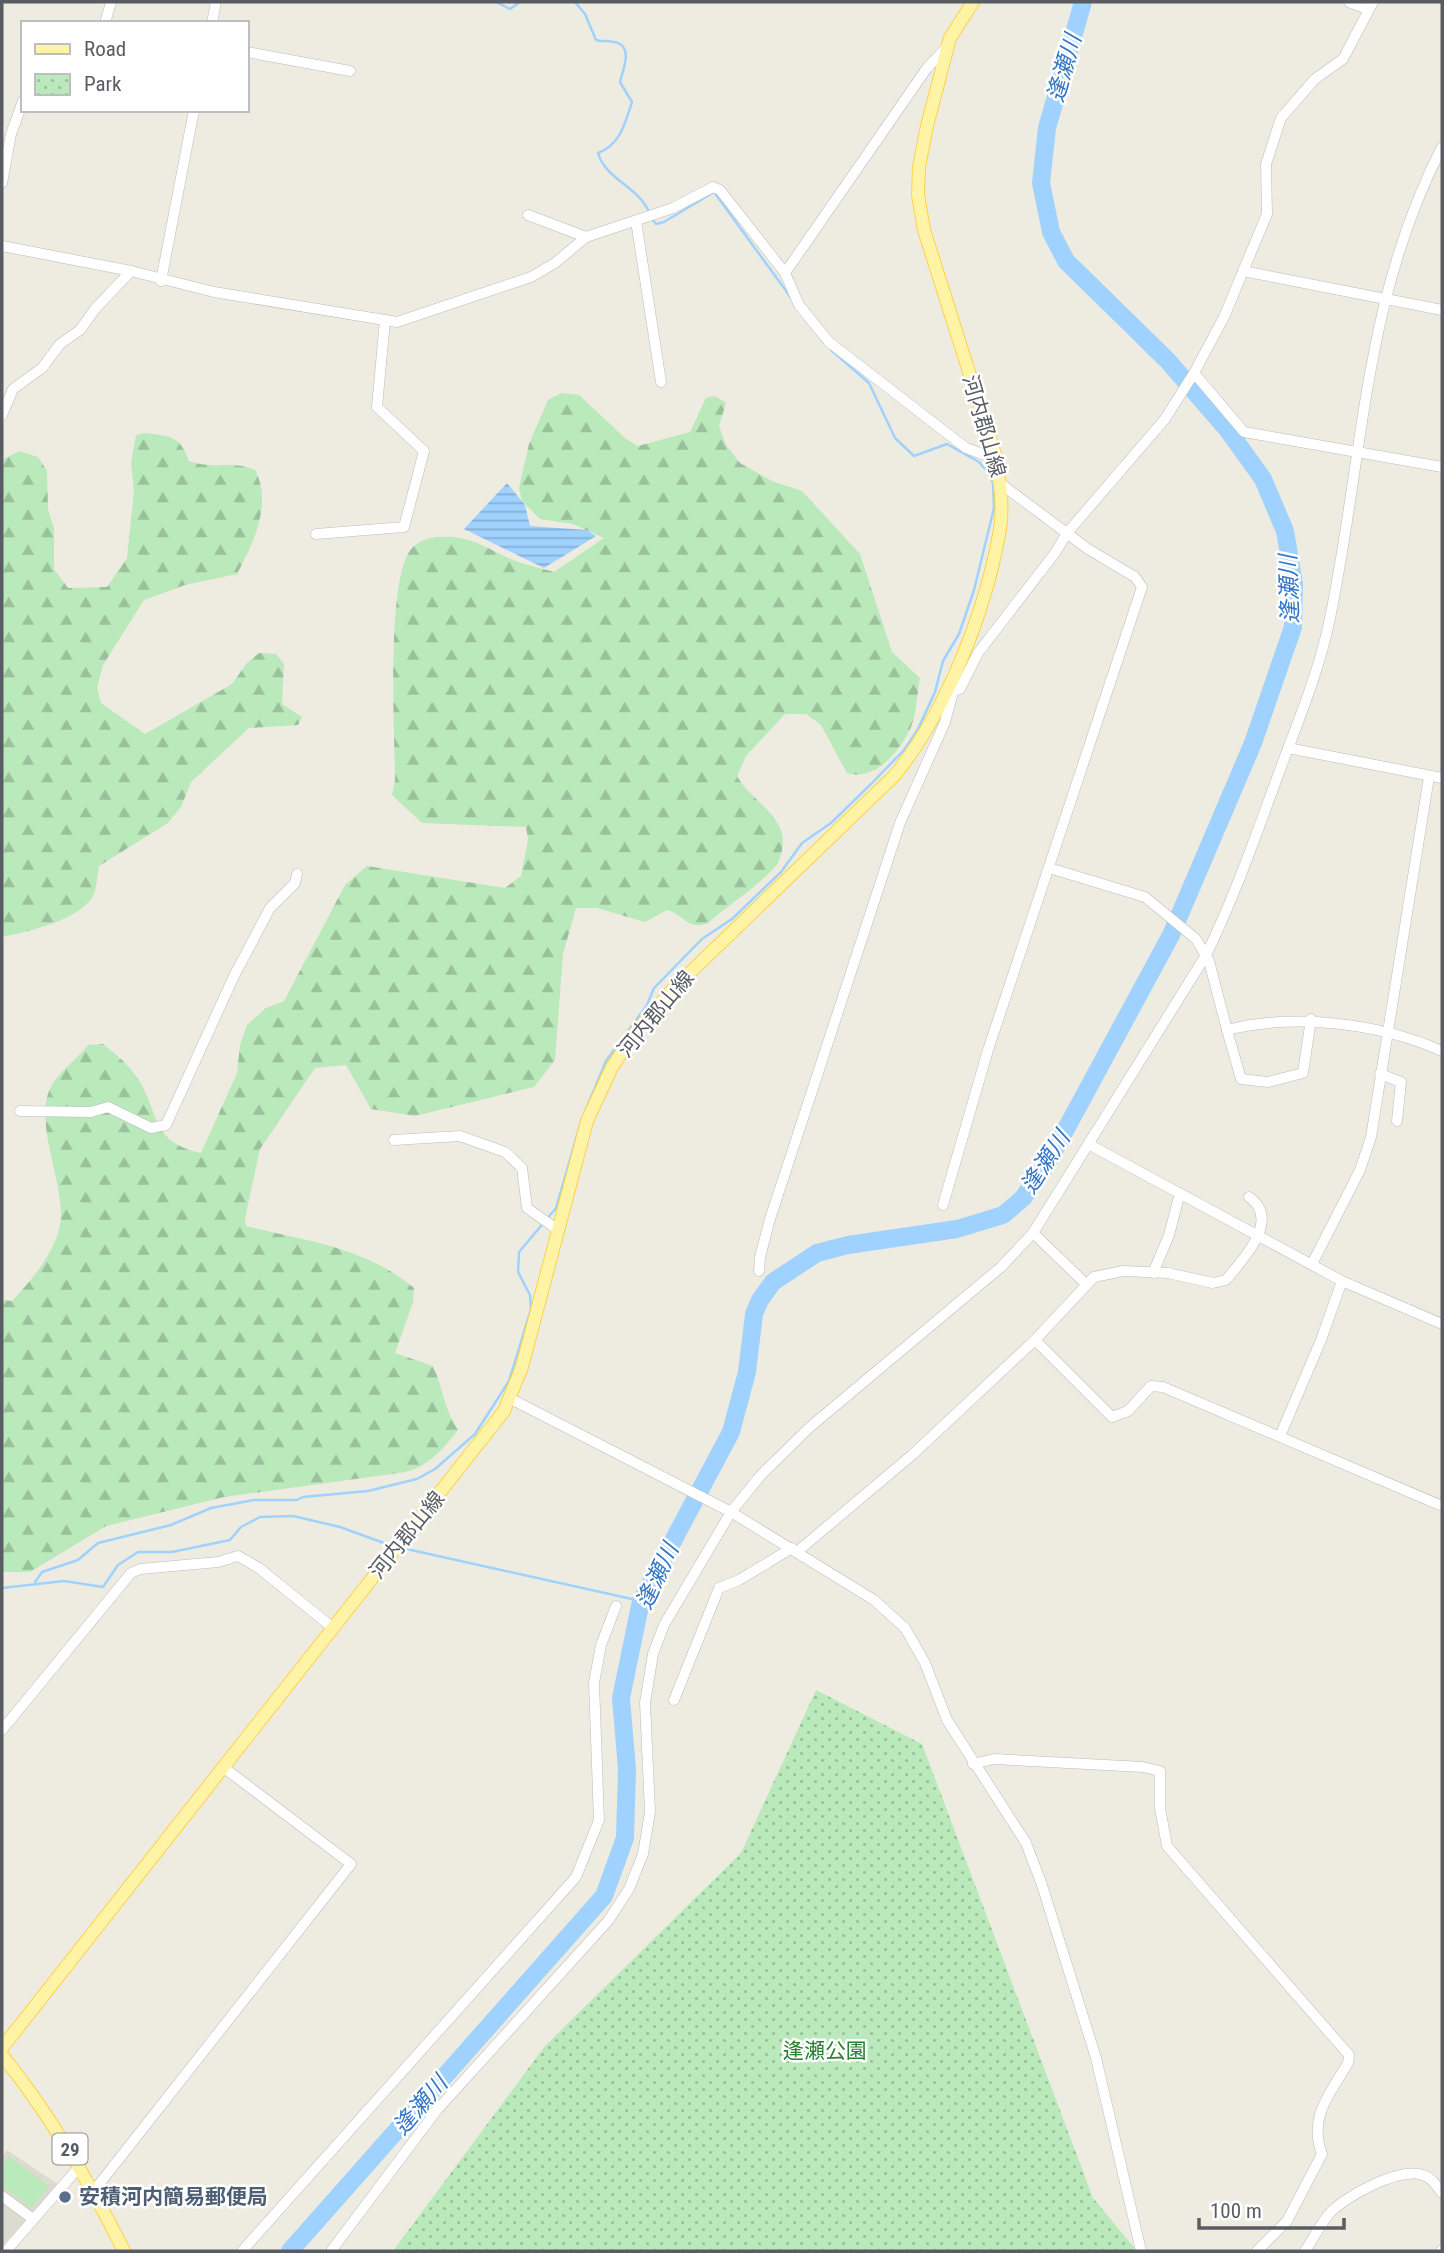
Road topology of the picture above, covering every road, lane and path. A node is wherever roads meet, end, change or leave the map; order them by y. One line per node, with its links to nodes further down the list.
1 (111, 2): 6 (street)
2 (216, 2): 7 (street)
3 (973, 2): 8 (main road, 河内郡山線)
4 (1349, 2): 5 (street)
5 (1370, 6): 20 (street)
6 (106, 21)
7 (212, 21)
8 (946, 48): 21 (street); 30 (main road, 河内郡山線)
9 (248, 52): 10 (street)
10 (350, 71)
11 (21, 106): 14 (street)
12 (194, 112): 22 (street)
13 (1442, 148): 23 (street)
14 (2, 183)
15 (528, 215): 17 (street)
16 (636, 221): 17 (street); 21 (street); 27 (street)
17 (586, 237): 25 (street)
18 (2, 246): 19 (street)
19 (131, 271): 22 (street); 28 (street)
20 (1243, 271): 23 (street); 26 (street)
21 (785, 273): 30 (street)
22 (161, 281): 25 (street)
23 (1383, 301): 24 (street); 29 (street)
24 (1442, 310)
25 (385, 320): 34 (street)
26 (1194, 373): 29 (street); 33 (street)
27 (661, 382)
28 (2, 415)
29 (1357, 453): 31 (street); 36 (street)
30 (995, 454): 32 (main road, 河内郡山線)
31 (1442, 467)
32 (1001, 484): 33 (street); 35 (main road, 河内郡山線)
33 (1067, 533): 35 (street); 39 (street)
34 (316, 534)
35 (949, 692): 54 (main road, 河内郡山線); 58 (street)
36 (1288, 748): 37 (street); 41 (street)
37 (1429, 776): 38 (street); 44 (street)
38 (1442, 778)
39 (1049, 868): 41 (street); 53 (street)
40 (297, 874): 47 (street)
41 (1206, 955): 43 (street); 50 (street)
42 (1311, 1019): 43 (street); 43 (street); 44 (street)
43 (1227, 1030)
44 (1388, 1035): 45 (street); 46 (street)
45 (1442, 1051)
46 (1380, 1074): 48 (street); 57 (street)
47 (20, 1111)
48 (1397, 1121)
49 (394, 1140): 54 (street)
50 (1090, 1145): 51 (street); 55 (street)
51 (1180, 1193): 56 (street); 59 (street)
52 (1249, 1197): 56 (street)
53 (943, 1205)
54 (558, 1230): 64 (main road, 河内郡山線)
55 (1033, 1233): 61 (street); 67 (street)
56 (1259, 1235): 57 (street); 59 (street)
57 (1312, 1264): 60 (street)
58 (759, 1271)
59 (1153, 1273): 61 (street)
60 (1342, 1281): 62 (street); 65 (street)
61 (1085, 1283): 63 (street)
62 (1442, 1324)
63 (1035, 1340): 65 (street); 68 (street)
64 (511, 1399): 67 (street); 70 (main road, 河内郡山線)
65 (1280, 1436): 66 (street)
66 (1442, 1506)
67 (728, 1510): 68 (street); 85 (street)
68 (795, 1549): 71 (street); 73 (street)
69 (616, 1606): 84 (street)
70 (333, 1628): 72 (street); 74 (main road, 河内郡山線)
71 (674, 1700)
72 (2, 1730)
73 (973, 1764): 86 (street); 87 (street)
74 (223, 1767): 75 (main road, 河内郡山線); 78 (street)
75 (2, 2048)
76 (2, 2055): 77 (main road, 29)
77 (80, 2166): 78 (main road, 29); 81 (street)
78 (93, 2192): 83 (main road, 29)
79 (1442, 2193): 88 (street)
80 (2, 2196): 81 (street)
81 (33, 2219): 82 (street)
82 (6, 2251)
83 (124, 2251)
84 (242, 2251)
85 (331, 2251)
86 (1141, 2251)
87 (1257, 2251)
88 (1305, 2251)

